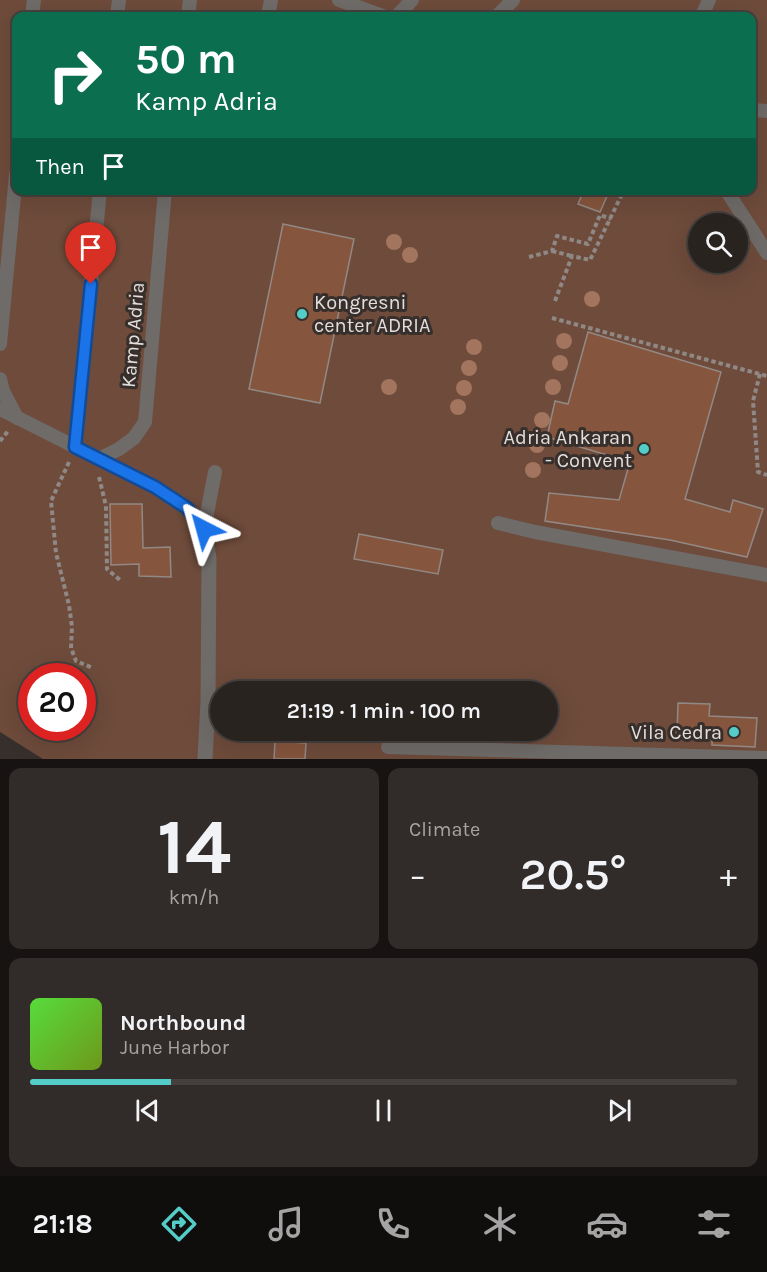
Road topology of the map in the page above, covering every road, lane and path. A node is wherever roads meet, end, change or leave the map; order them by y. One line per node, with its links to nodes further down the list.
1 (339, 0): 4 (lane)
2 (412, 0): 5 (lane)
3 (513, 0): 6 (lane)
4 (372, 12)
5 (401, 12)
6 (501, 12)
7 (14, 195): 19 (lane)
8 (100, 195): 25 (lane)
9 (165, 195): 26 (lane, Kamp Adria)
10 (622, 195): 12 (path)
11 (729, 195): 14 (lane)
12 (610, 221): 13 (path); 15 (path)
13 (552, 251): 15 (path); 16 (path)
14 (767, 254)
15 (572, 256): 17 (path)
16 (529, 257)
17 (555, 302)
18 (552, 318): 20 (path)
19 (0, 344)
20 (760, 374): 21 (path); 28 (path)
21 (767, 376)
22 (0, 379): 24 (lane)
23 (0, 409): 24 (lane)
24 (17, 419): 25 (lane)
25 (75, 447): 26 (lane); 34 (path)
26 (99, 459): 31 (lane)
27 (215, 472): 31 (lane)
28 (767, 475)
29 (106, 506): 33 (path)
30 (498, 523): 32 (lane)
31 (204, 529): 37 (street)
32 (767, 575)
33 (120, 580)
34 (81, 663)
35 (388, 747): 36 (lane)
36 (767, 758)
37 (205, 759)

